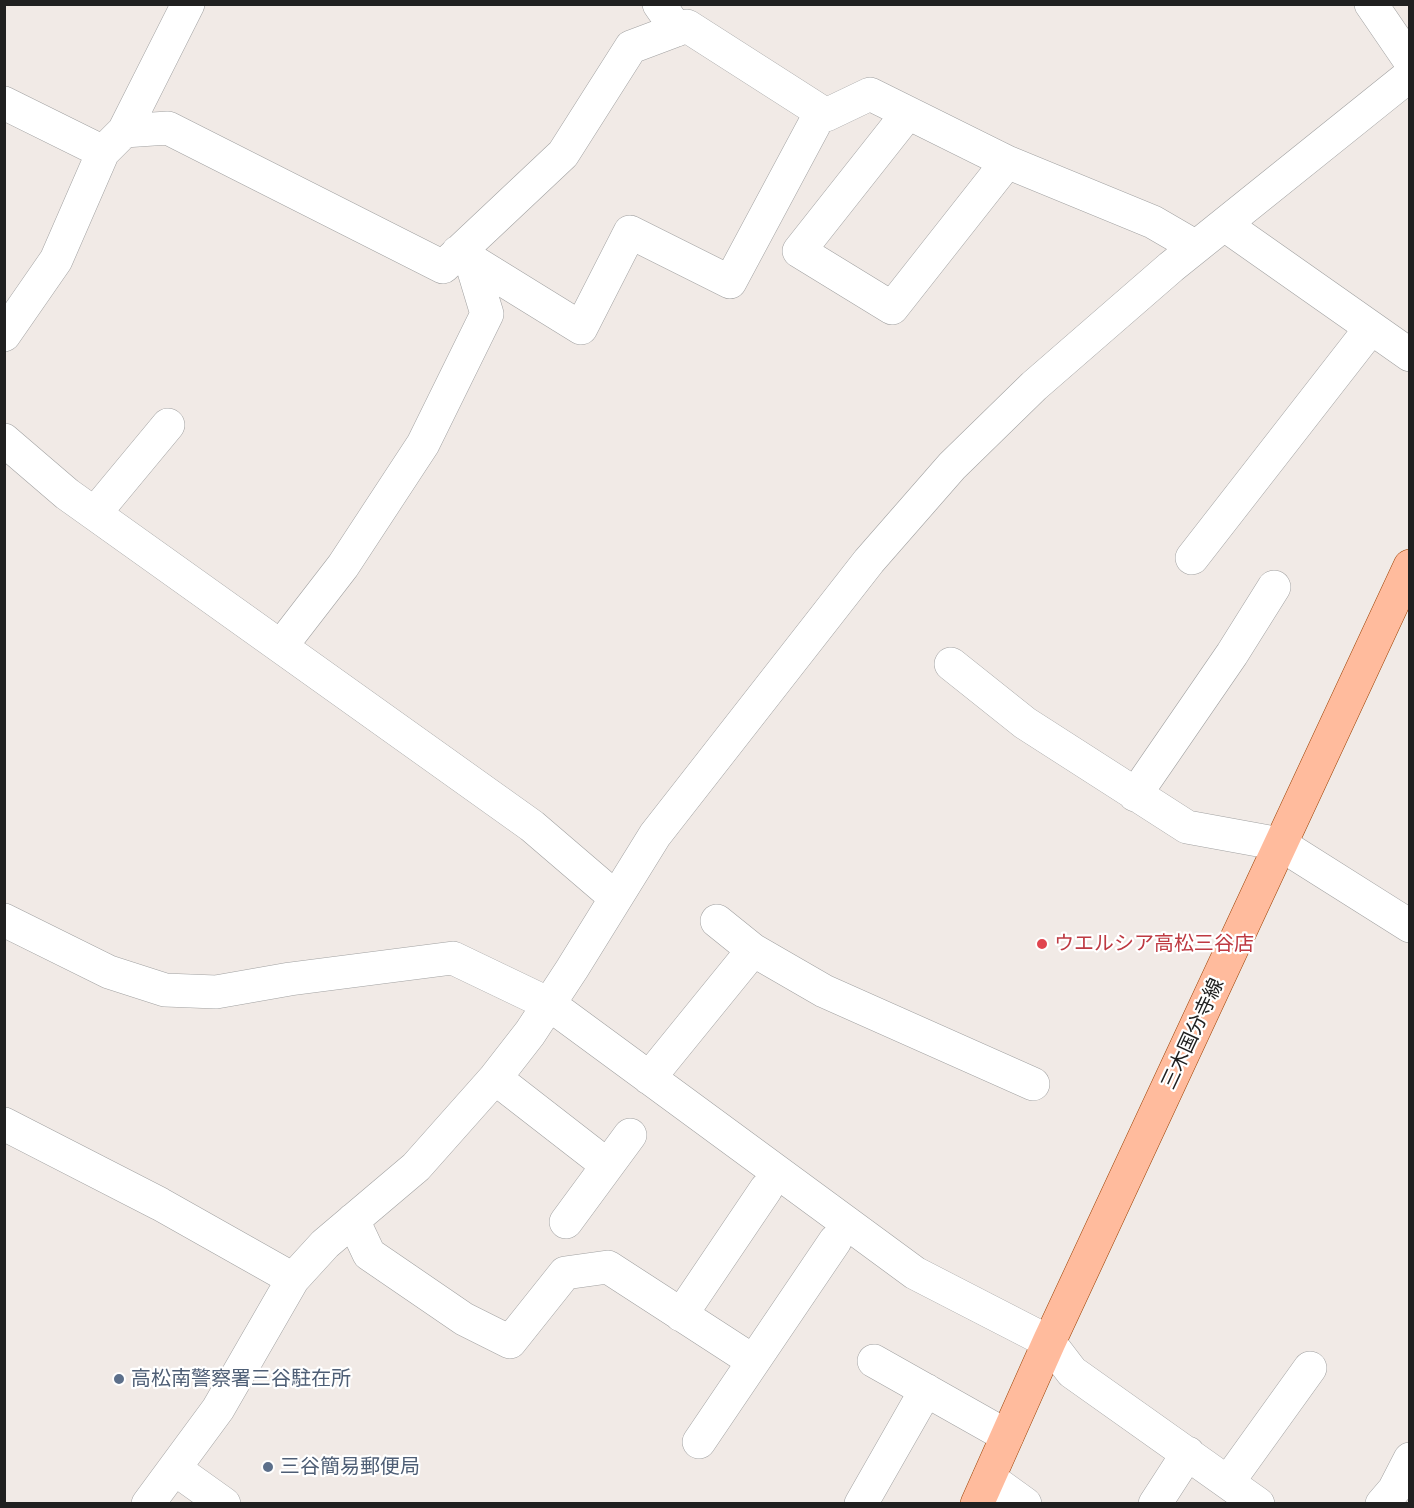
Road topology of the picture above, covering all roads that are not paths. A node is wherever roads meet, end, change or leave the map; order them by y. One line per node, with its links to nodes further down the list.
1 (188, 4): 9 (street)
2 (1371, 4): 4 (street)
3 (668, 17): 7 (street); 13 (street)
4 (1410, 61)
5 (1410, 75): 11 (street)
6 (4, 103): 9 (street)
7 (821, 112): 8 (street); 13 (street)
8 (908, 113): 10 (street); 10 (street)
9 (114, 142): 13 (street); 15 (street)
10 (1007, 162): 12 (street)
11 (1225, 225): 12 (street); 14 (street)
12 (1196, 248): 27 (street)
13 (465, 257): 23 (street)
14 (1371, 328): 16 (street); 20 (street)
15 (4, 335)
16 (1410, 355)
17 (168, 425): 19 (street)
18 (4, 440): 19 (street)
19 (95, 513): 23 (street)
20 (1191, 558)
21 (1410, 566): 26 (main road, 三木国分寺線)
22 (1274, 587): 25 (street)
23 (282, 645): 27 (street)
24 (951, 664): 25 (street)
25 (1136, 795): 26 (street)
26 (1280, 844): 30 (street); 45 (main road, 三木国分寺線)
27 (616, 898): 32 (street)
28 (4, 920): 32 (street)
29 (717, 921): 31 (street)
30 (1410, 926)
31 (753, 950): 34 (street); 35 (street)
32 (549, 1004): 33 (street); 34 (street)
33 (495, 1078): 38 (street); 40 (street)
34 (649, 1078): 45 (street)
35 (1034, 1084)
36 (4, 1124): 43 (street)
37 (630, 1135): 38 (street)
38 (607, 1165): 41 (street)
39 (766, 1189): 44 (street)
40 (353, 1220): 43 (street); 44 (street)
41 (566, 1222)
42 (835, 1241): 46 (street)
43 (293, 1279): 54 (street)
44 (681, 1315): 46 (street)
45 (1049, 1342): 50 (main road, 三木国分寺線); 52 (street)
46 (753, 1360): 51 (street)
47 (874, 1361): 49 (street)
48 (1310, 1368): 55 (street)
49 (926, 1390): 50 (street); 60 (street)
50 (1007, 1436): 56 (main road, 三木国分寺線)
51 (699, 1442)
52 (1188, 1454): 55 (street); 62 (street)
53 (1410, 1459): 57 (street)
54 (175, 1468): 58 (street); 59 (street)
55 (1228, 1482): 63 (street)
56 (983, 1491): 61 (street)
57 (1395, 1498)
58 (148, 1503)
59 (224, 1503)
60 (861, 1503)
61 (1025, 1503)
62 (1155, 1503)
63 (1258, 1503)

